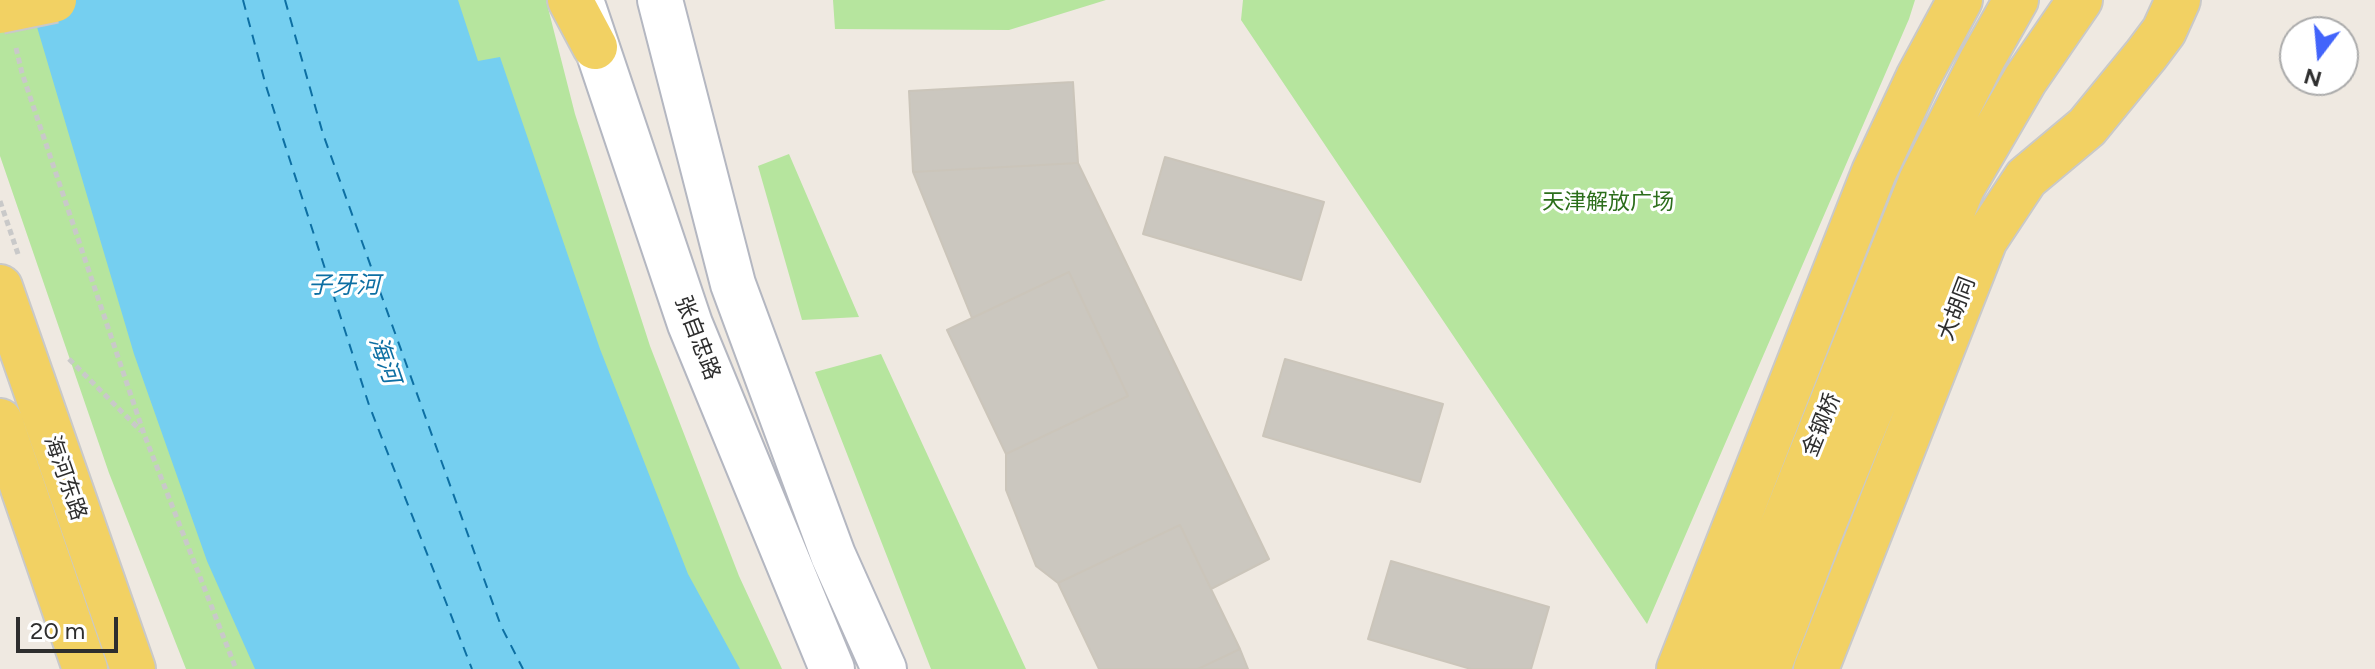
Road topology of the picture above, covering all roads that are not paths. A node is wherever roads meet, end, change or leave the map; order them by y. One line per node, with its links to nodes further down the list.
1 (54, 0): 11 (main road, bridge)
2 (570, 0): 12 (main road)
3 (582, 0): 12 (street, 张自忠路)
4 (654, 0): 13 (street)
5 (660, 0): 13 (street)
6 (676, 0): 13 (street)
7 (1960, 0): 21 (main road)
8 (2016, 0): 14 (main road)
9 (2080, 0): 14 (main road)
10 (2178, 0): 24 (main road, 大胡同)
11 (8, 27)
12 (595, 47): 19 (street, 张自忠路)
13 (673, 48): 20 (street)
14 (1942, 184): 22 (main road, 金钢桥); 23 (main road, 金钢桥)
15 (0, 287): 18 (main road, 海河东路)
16 (0, 421): 17 (main road, 海河东路)
17 (85, 669)
18 (133, 669)
19 (832, 669)
20 (884, 669)
21 (1679, 669)
22 (1725, 669)
23 (1768, 669)
24 (1816, 669)

